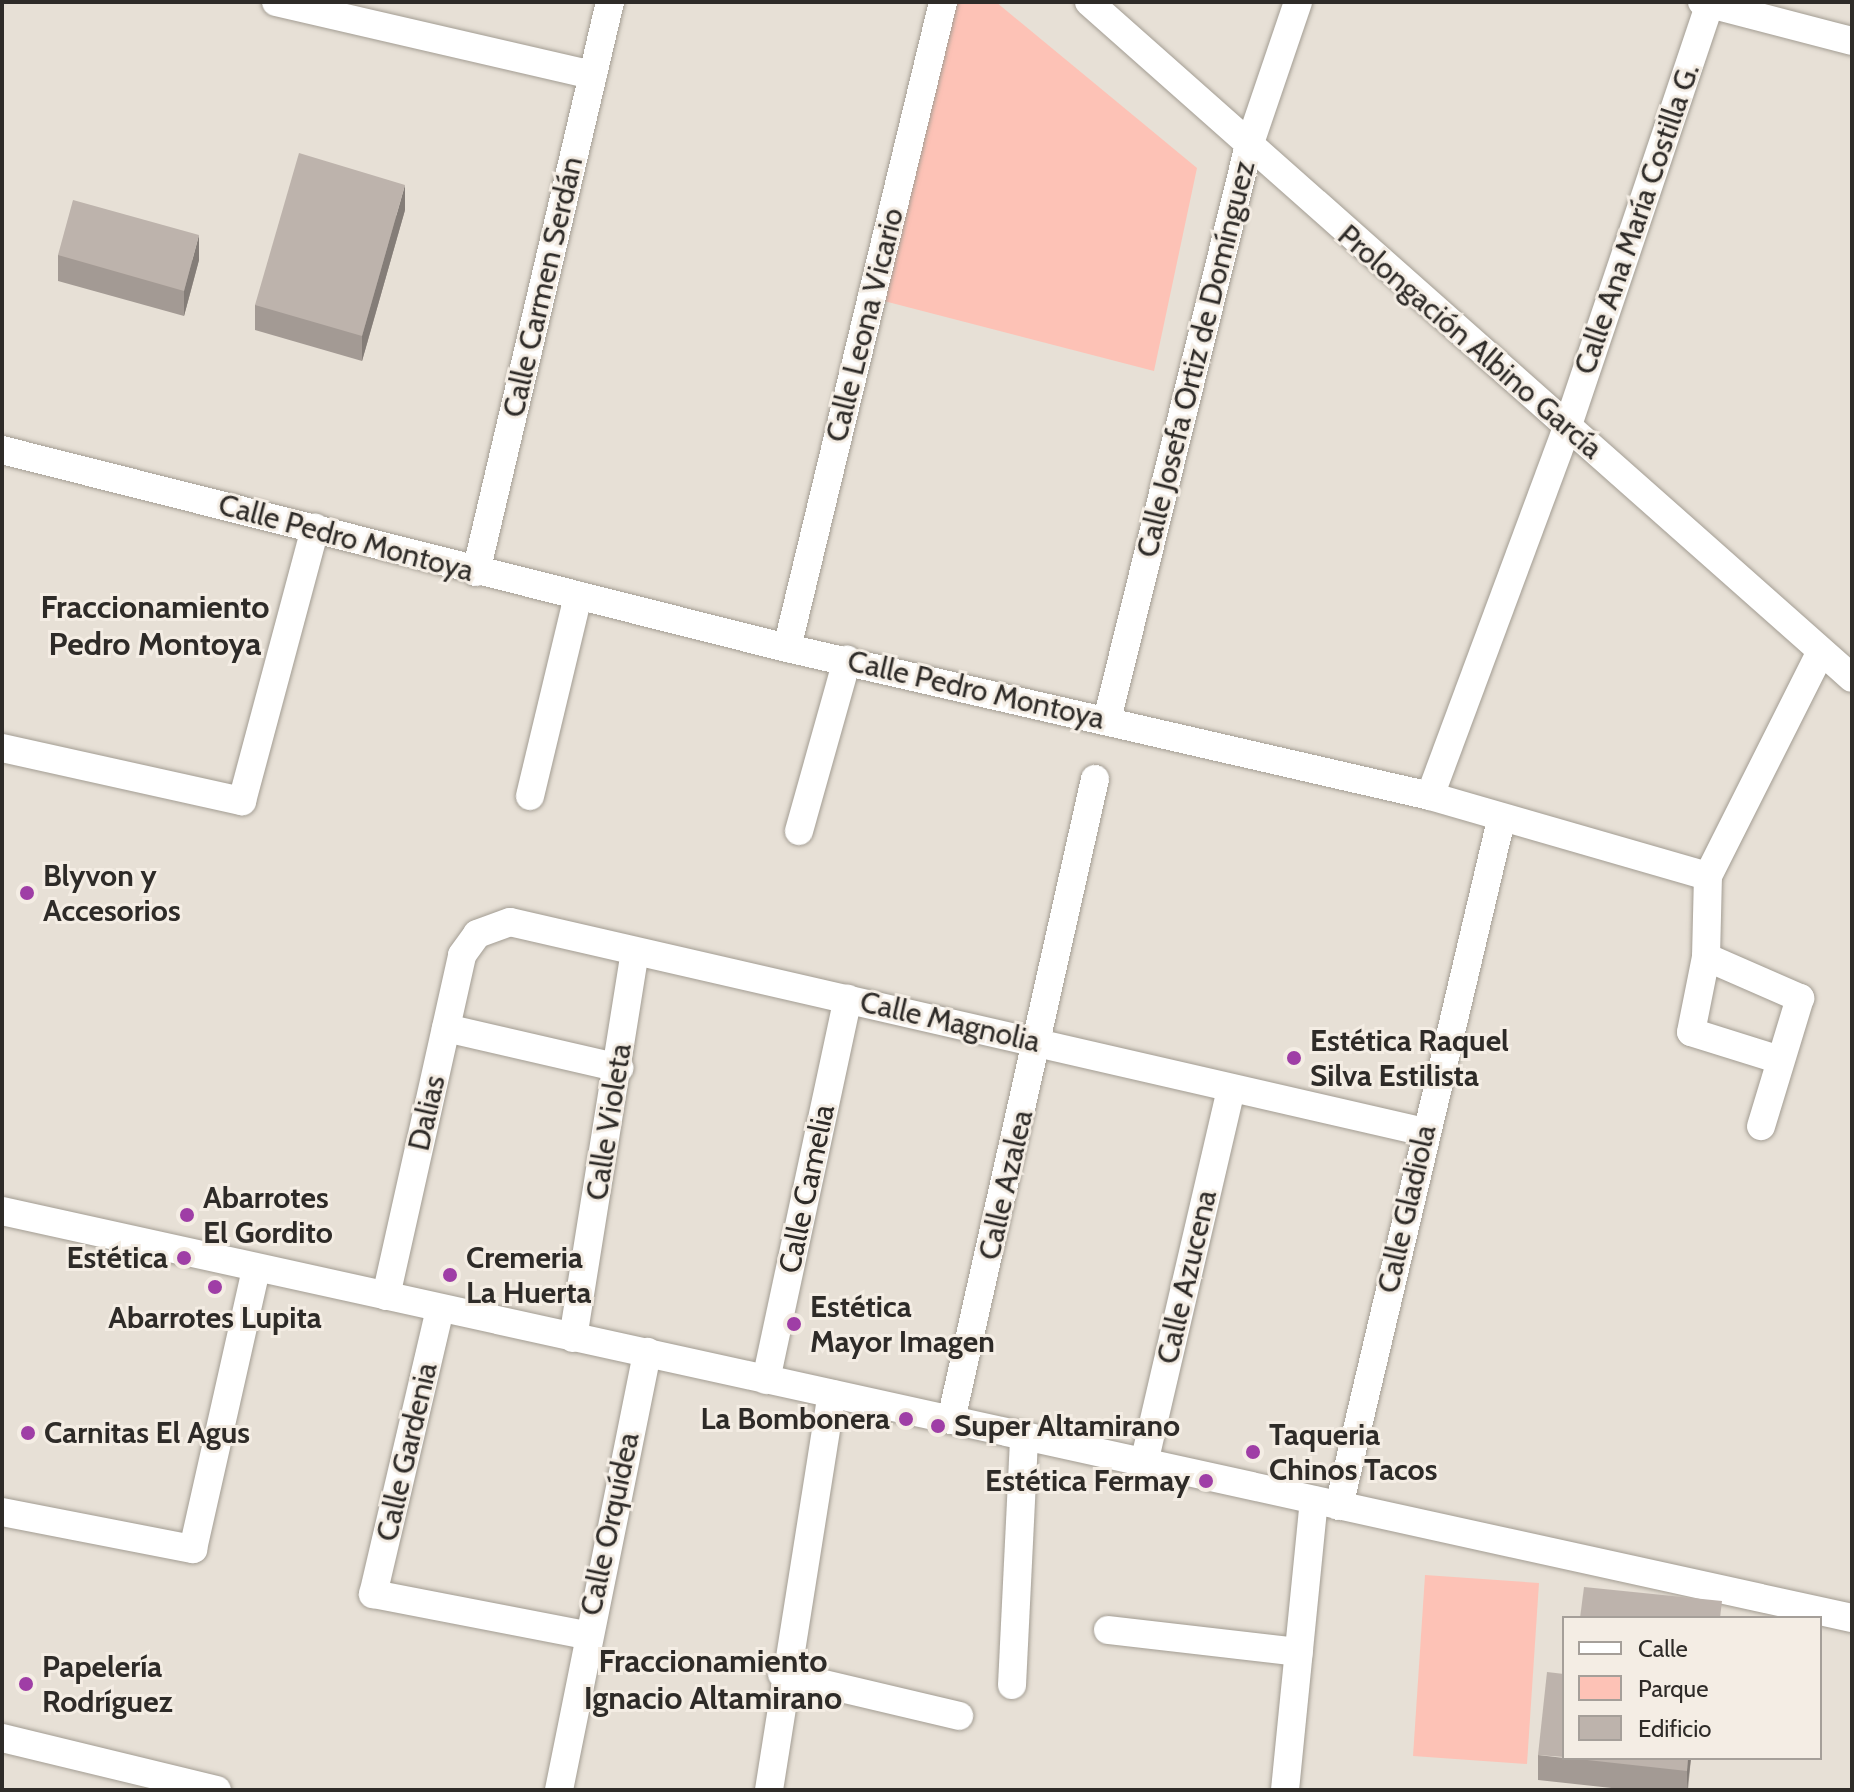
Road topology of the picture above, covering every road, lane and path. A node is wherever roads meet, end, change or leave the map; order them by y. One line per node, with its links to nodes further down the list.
1 (276, 2): 8 (street)
2 (610, 2): 8 (street, Calle Carmen Serdán)
3 (943, 2): 15 (street, Calle Leona Vicario)
4 (1089, 2): 9 (street, Prolongación Albino García)
5 (1298, 2): 9 (street, Calle Josefa Ortiz de Domínguez)
6 (1707, 3): 7 (street); 10 (street, Calle Ana María Costilla G.)
7 (1852, 41)
8 (593, 75): 13 (street, Calle Carmen Serdán)
9 (1248, 149): 10 (street, Prolongación Albino García); 19 (street, Calle Josefa Ortiz de Domínguez)
10 (1568, 425): 16 (street, Prolongación Albino García); 23 (street, Calle Ana María Costilla G.)
11 (2, 450): 12 (street, Calle Pedro Montoya)
12 (315, 528): 13 (street, Calle Pedro Montoya); 20 (street)
13 (476, 572): 14 (street, Calle Pedro Montoya)
14 (578, 596): 15 (street, Calle Pedro Montoya); 22 (street)
15 (787, 648): 17 (street, Calle Pedro Montoya)
16 (1819, 655): 18 (street, Prolongación Albino García); 26 (street)
17 (847, 660): 19 (street, Calle Pedro Montoya); 25 (street)
18 (1852, 678)
19 (1107, 720): 23 (street, Calle Pedro Montoya)
20 (2, 748)
21 (1095, 779): 32 (street)
22 (530, 796)
23 (1430, 796): 24 (street, Calle Pedro Montoya)
24 (1501, 820): 26 (street, Calle Pedro Montoya); 37 (street, Calle Gladiola)
25 (799, 831)
26 (1708, 876): 29 (street)
27 (477, 934): 28 (street, Calle Magnolia); 31 (street, Dalias)
28 (635, 952): 30 (street, Calle Magnolia); 34 (street, Calle Violeta)
29 (1706, 957): 33 (street); 33 (street)
30 (848, 999): 32 (street, Calle Magnolia); 44 (street, Calle Camelia)
31 (446, 1028): 34 (street); 40 (street, Dalias)
32 (1039, 1042): 35 (street, Calle Magnolia); 46 (street, Calle Azalea)
33 (1777, 1059): 36 (street)
34 (619, 1068): 42 (street, Calle Violeta)
35 (1231, 1090): 37 (street, Calle Magnolia); 48 (street, Calle Azucena)
36 (1761, 1126)
37 (1425, 1132): 49 (street, Calle Gladiola)
38 (2, 1211): 39 (street)
39 (256, 1269): 40 (street); 50 (street)
40 (386, 1296): 41 (street)
41 (440, 1309): 42 (street); 53 (street, Calle Gardenia)
42 (573, 1338): 43 (street)
43 (647, 1352): 44 (street); 53 (street, Calle Orquídea)
44 (766, 1380): 45 (street)
45 (832, 1394): 46 (street); 55 (street)
46 (951, 1420): 47 (street)
47 (1024, 1437): 48 (street); 56 (street)
48 (1144, 1463): 49 (street)
49 (1326, 1503): 51 (street); 54 (street)
50 (2, 1512)
51 (1852, 1618)
52 (1108, 1630): 54 (street)
53 (586, 1635): 60 (street, Calle Orquídea)
54 (1299, 1652): 62 (street)
55 (782, 1674): 57 (street); 61 (street)
56 (1012, 1685)
57 (959, 1716)
58 (2, 1738): 59 (street)
59 (217, 1790)
60 (559, 1790)
61 (769, 1790)
62 (1285, 1790)

